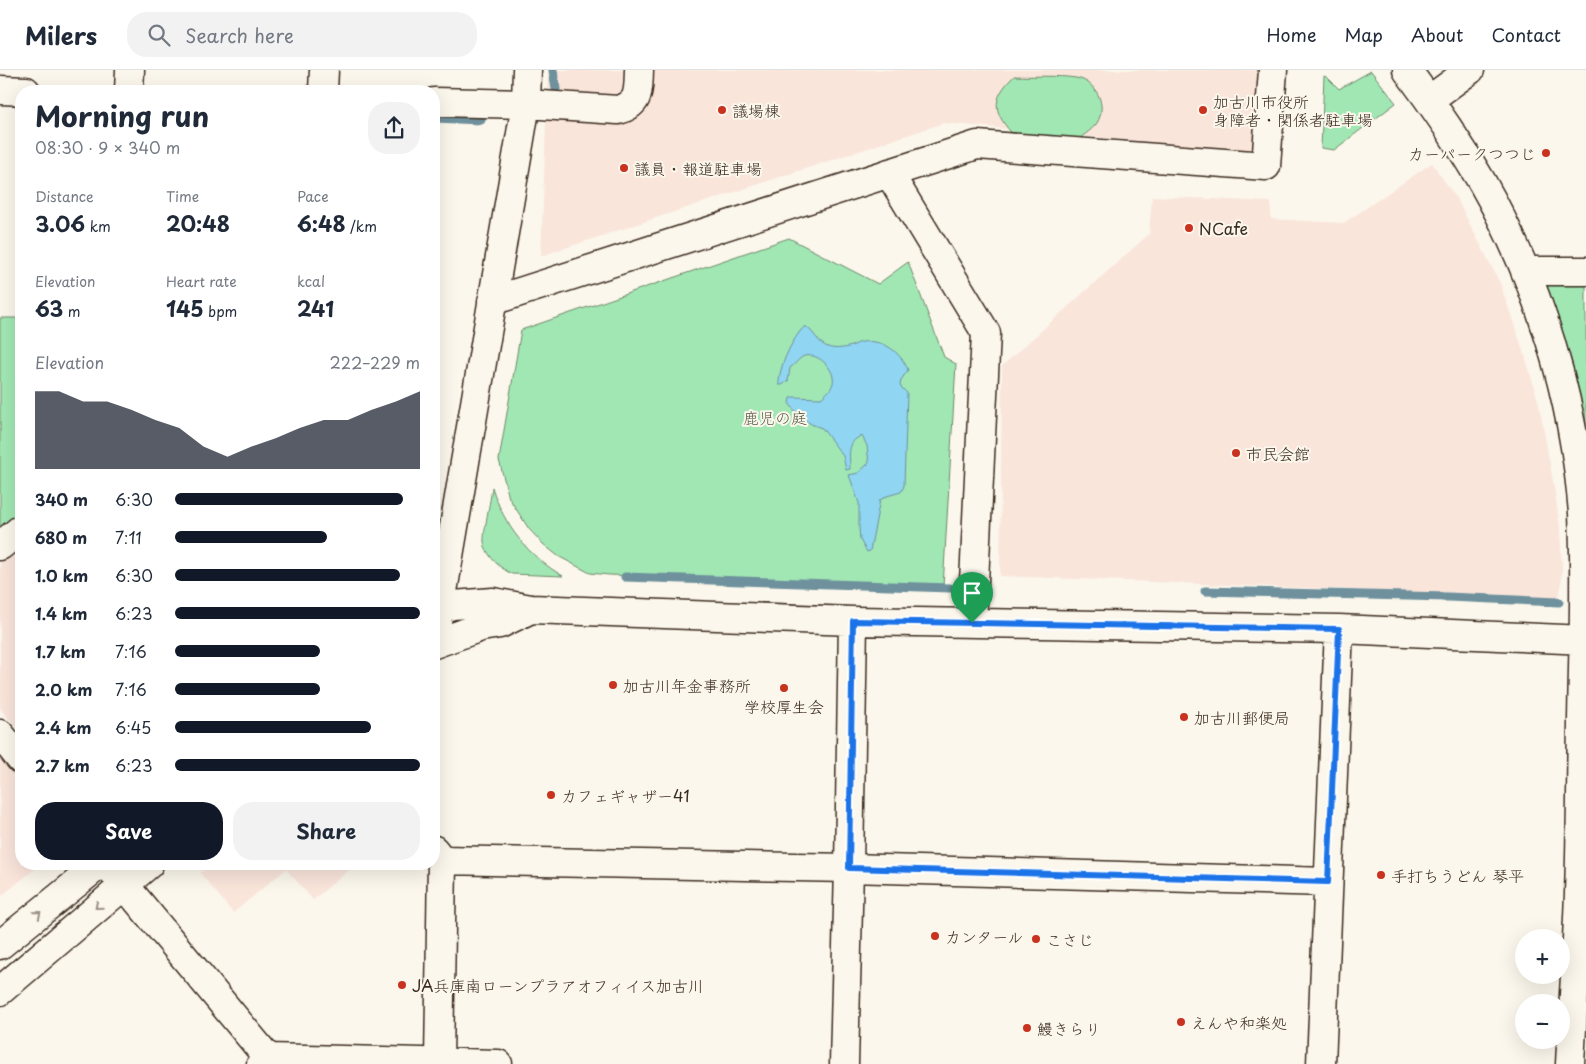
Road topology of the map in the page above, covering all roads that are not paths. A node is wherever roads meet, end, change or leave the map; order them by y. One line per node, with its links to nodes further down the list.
1 (130, 70): 8 (street)
2 (324, 70): 9 (street)
3 (528, 70): 14 (street)
4 (639, 70): 14 (street)
5 (1273, 70): 15 (street)
6 (1407, 70): 12 (street)
7 (1470, 70): 12 (street)
8 (129, 85)
9 (323, 85)
10 (0, 90): 11 (street)
11 (15, 91)
12 (1429, 100): 16 (street)
13 (440, 102): 14 (street)
14 (526, 104): 18 (street)
15 (889, 173): 18 (street); 24 (street)
16 (1525, 271): 17 (street); 27 (street)
17 (1586, 271)
18 (492, 301): 22 (street)
19 (15, 534): 20 (street)
20 (0, 546)
21 (531, 609): 22 (street); 23 (street); 25 (street)
22 (440, 614): 25 (street)
23 (853, 621): 24 (street); 32 (street)
24 (972, 623): 26 (street)
25 (481, 627): 28 (street)
26 (1339, 629): 27 (street); 37 (street)
27 (1585, 640): 39 (street)
28 (440, 642)
29 (0, 734): 30 (street)
30 (15, 753)
31 (440, 855): 32 (street)
32 (849, 868): 37 (street); 45 (street)
33 (93, 870): 40 (street, one-way to 33)
34 (112, 870): 38 (street)
35 (142, 870): 38 (street)
36 (438, 870): 43 (street)
37 (1328, 882): 46 (street)
38 (124, 884): 41 (street, one-way to 41); 42 (street)
39 (1583, 893): 47 (street)
40 (0, 945)
41 (0, 991)
42 (264, 1061): 43 (street)
43 (440, 1062): 44 (street)
44 (498, 1064)
45 (844, 1064)
46 (1322, 1064)
47 (1570, 1064)

